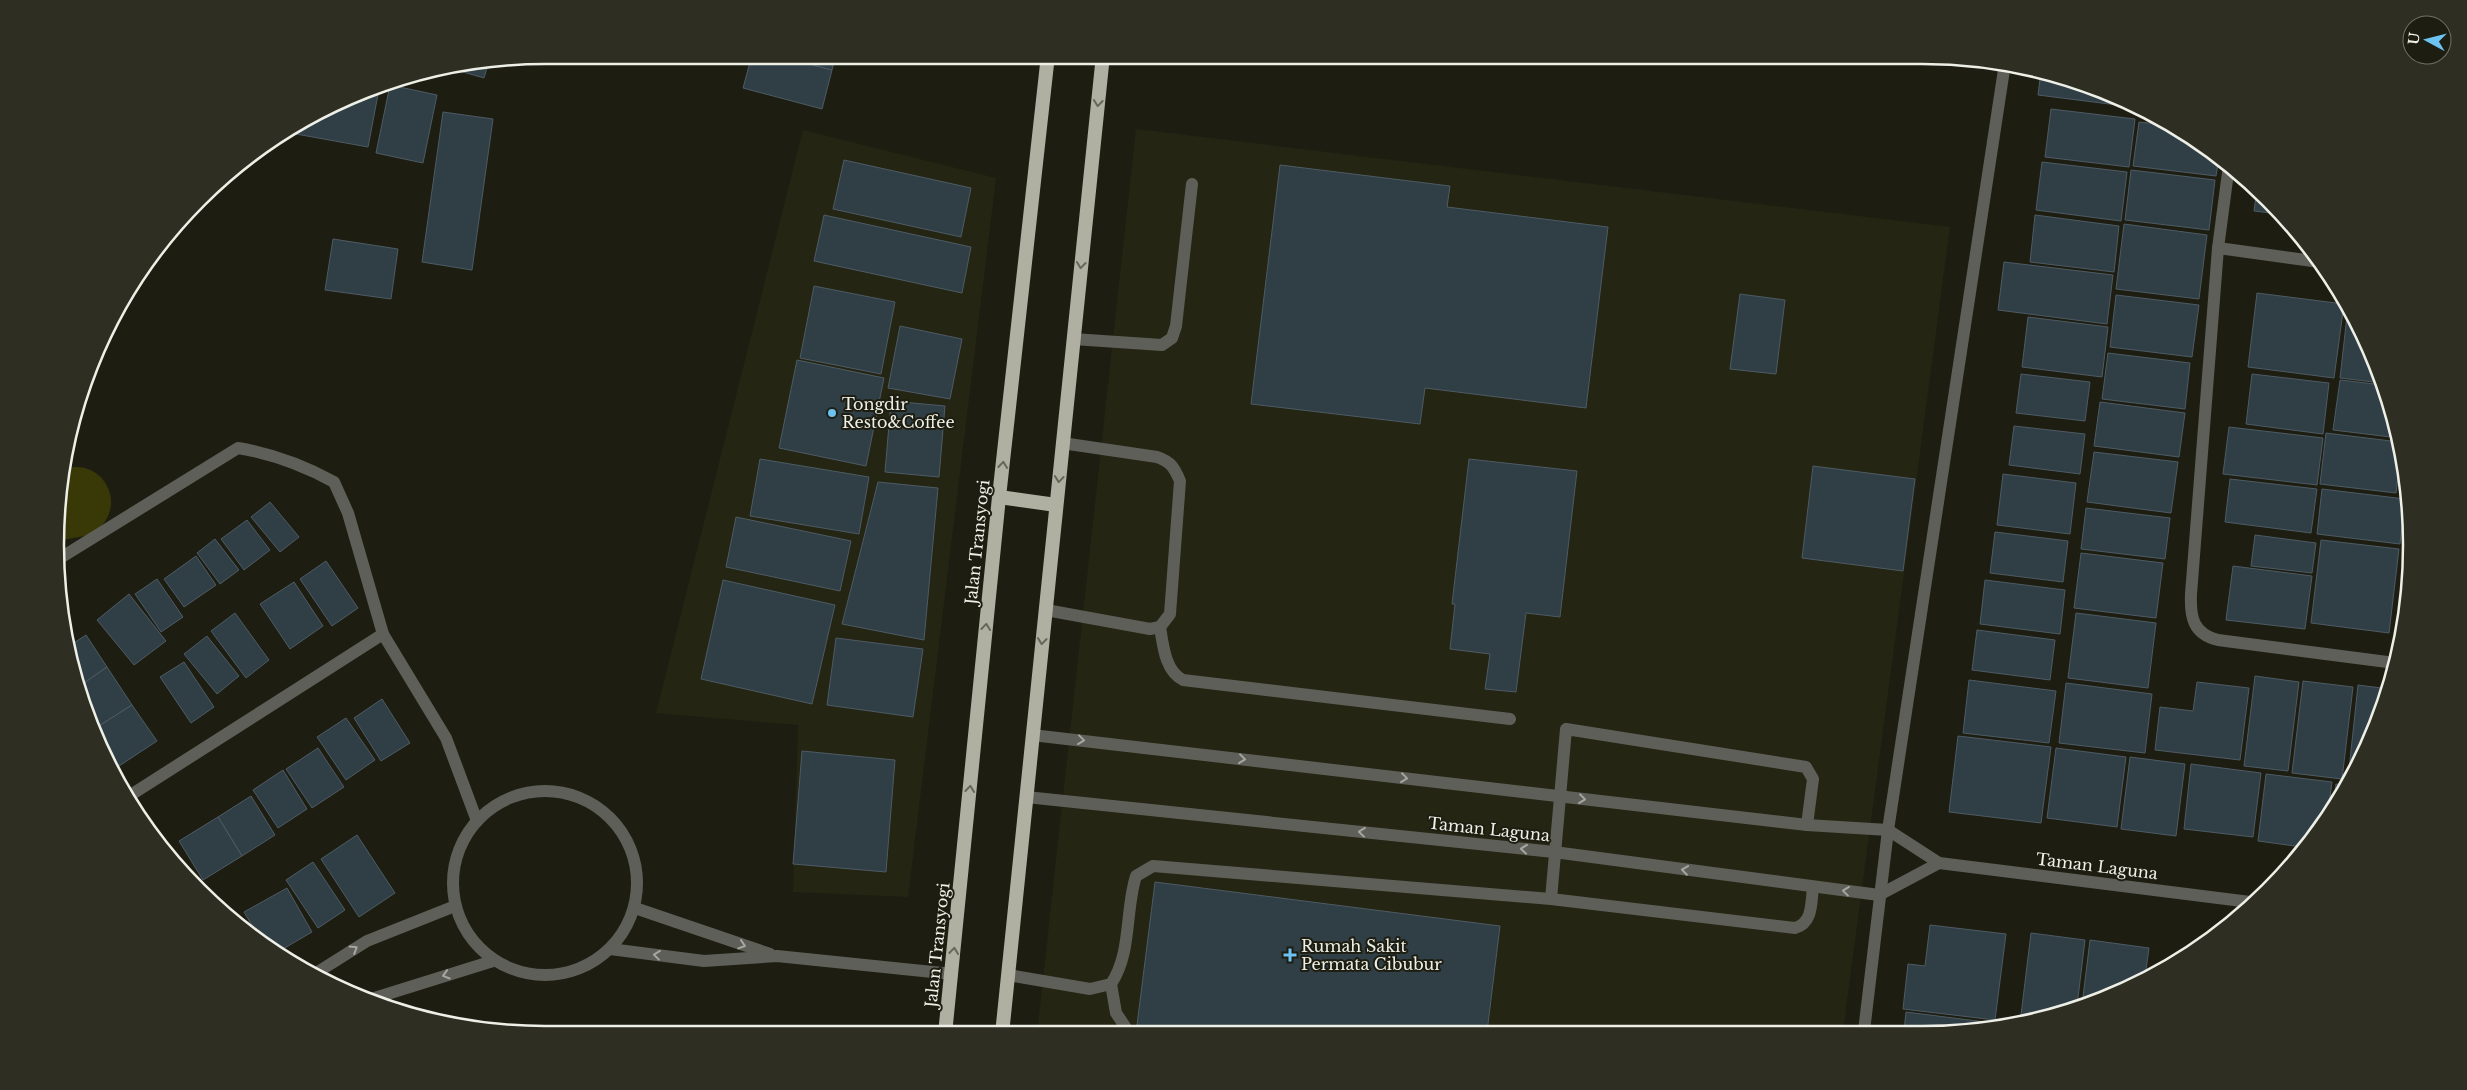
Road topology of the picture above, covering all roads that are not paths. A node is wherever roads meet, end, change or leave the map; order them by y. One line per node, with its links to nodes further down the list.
1 (1047, 64): 10 (highway, Jalan Transyogi, one-way to 1)
2 (1102, 64): 8 (highway, one-way to 8)
3 (2005, 71): 24 (street)
4 (2228, 174): 6 (street)
5 (1192, 184): 8 (street)
6 (2218, 248): 7 (street); 16 (street)
7 (2310, 261)
8 (1073, 339): 9 (highway)
9 (1062, 443): 11 (highway, one-way to 11); 14 (street)
10 (999, 497): 11 (highway); 37 (highway, Jalan Transyogi, one-way to 10)
11 (1056, 505): 13 (highway)
12 (64, 555): 15 (street)
13 (1046, 610): 14 (street); 18 (highway, one-way to 18)
14 (1160, 627): 17 (street)
15 (382, 634): 19 (street); 22 (street)
16 (2389, 662)
17 (1510, 719)
18 (1032, 734): 20 (street, Taman Laguna, one-way to 20); 21 (highway)
19 (133, 794)
20 (1559, 796): 23 (street, Taman Laguna, one-way to 23); 23 (street); 25 (street)
21 (1026, 797): 25 (street, Taman Laguna, one-way to 21); 38 (highway)
22 (477, 821): 31 (street); 32 (street)
23 (1807, 825): 24 (street, Taman Laguna)
24 (1888, 830): 26 (street, Taman Laguna); 28 (street)
25 (1554, 852): 27 (street, Taman Laguna, one-way to 25); 29 (street)
26 (1939, 863): 28 (street); 30 (street, Taman Laguna)
27 (1813, 887): 28 (street, Taman Laguna, one-way to 27); 29 (street)
28 (1879, 895): 44 (street)
29 (1551, 899): 39 (street)
30 (2245, 901)
31 (455, 906): 35 (street); 36 (street, one-way to 31)
32 (634, 908): 33 (street); 34 (street, one-way to 34)
33 (610, 949): 34 (street, one-way to 33); 35 (street)
34 (777, 956): 37 (street)
35 (493, 960): 40 (street, one-way to 40)
36 (320, 971)
37 (952, 974): 41 (highway, Jalan Transyogi)
38 (1008, 975): 39 (street); 42 (highway)
39 (1111, 984): 43 (street)
40 (379, 997)
41 (946, 1026)
42 (1003, 1026)
43 (1124, 1026)
44 (1865, 1026)

